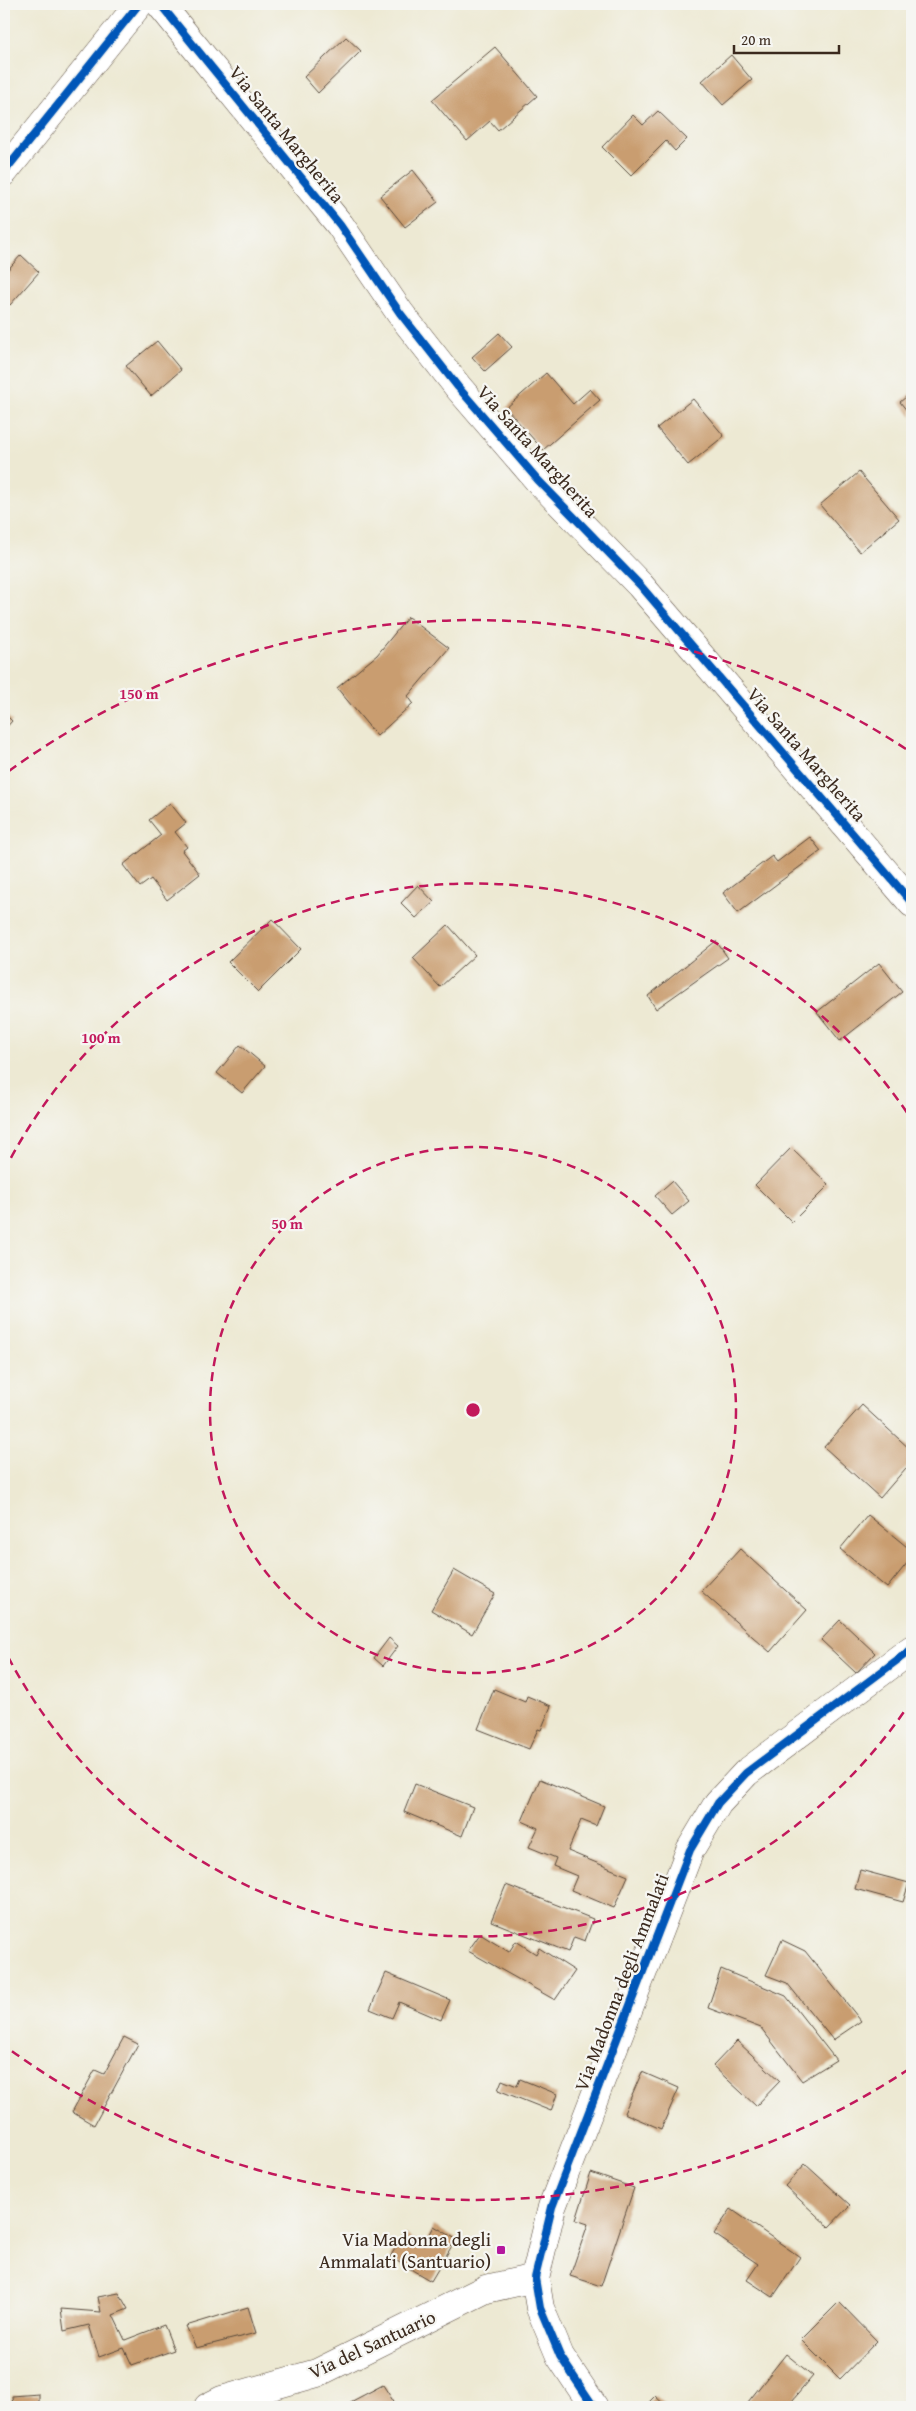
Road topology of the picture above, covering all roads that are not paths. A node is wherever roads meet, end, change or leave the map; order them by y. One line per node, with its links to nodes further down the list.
1 (139, 4): 3 (street)
2 (160, 4): 4 (street, Via Santa Margherita)
3 (4, 172)
4 (912, 903)
5 (912, 1650): 6 (street, Via Madonna degli Ammalati)
6 (535, 2278): 7 (street, Via del Santuario); 8 (street, Via Madonna degli Ammalati)
7 (208, 2407)
8 (594, 2407)

